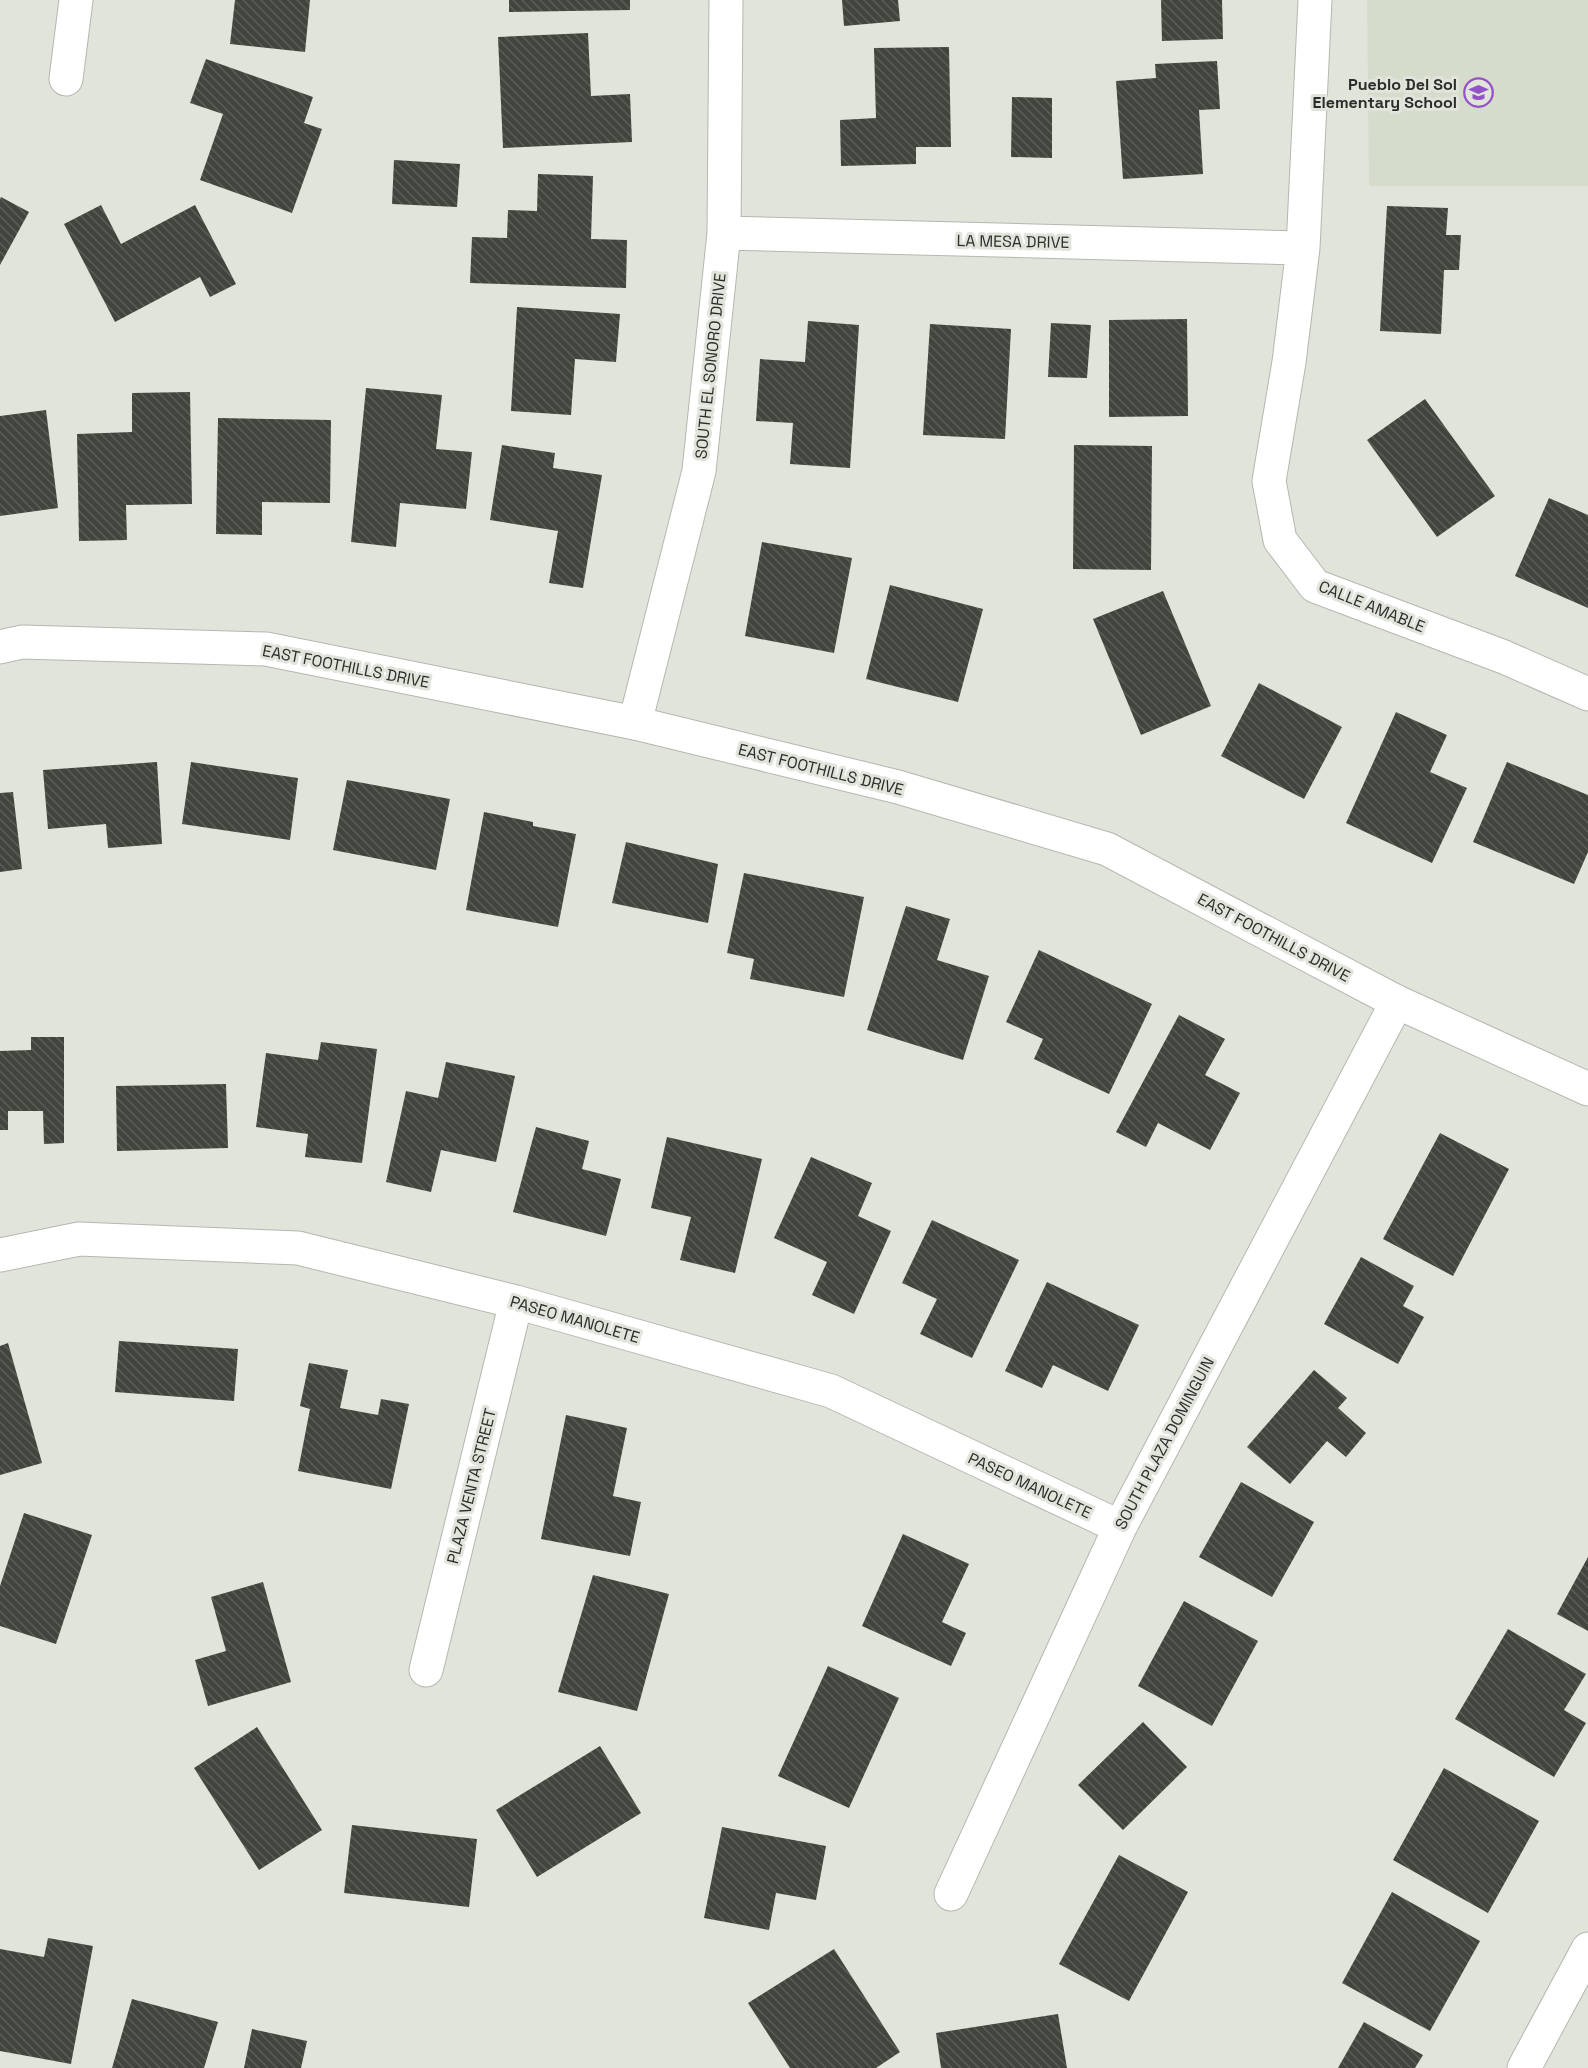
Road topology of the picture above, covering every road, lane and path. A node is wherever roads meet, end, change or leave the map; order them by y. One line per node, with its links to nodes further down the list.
1 (76, 0): 4 (street)
2 (726, 0): 5 (street, SOUTH EL SONORO DRIVE)
3 (1315, 0): 6 (street, CALLE AMABLE)
4 (66, 79)
5 (724, 233): 6 (street, LA MESA DRIVE); 9 (street, SOUTH EL SONORO DRIVE)
6 (1303, 248): 8 (street, CALLE AMABLE)
7 (0, 647): 9 (street, EAST FOOTHILLS DRIVE)
8 (1588, 694)
9 (635, 723): 10 (street, EAST FOOTHILLS DRIVE)
10 (1397, 1002): 11 (street, EAST FOOTHILLS DRIVE); 14 (street, SOUTH PLAZA DOMINGUIN)
11 (1588, 1089)
12 (0, 1255): 13 (street, PASEO MANOLETE)
13 (516, 1302): 14 (street, PASEO MANOLETE); 15 (street, PLAZA VENTA STREET)
14 (1120, 1527): 16 (street, SOUTH PLAZA DOMINGUIN)
15 (426, 1670)
16 (951, 1894)
17 (1588, 1949): 18 (street)
18 (1524, 2068)

